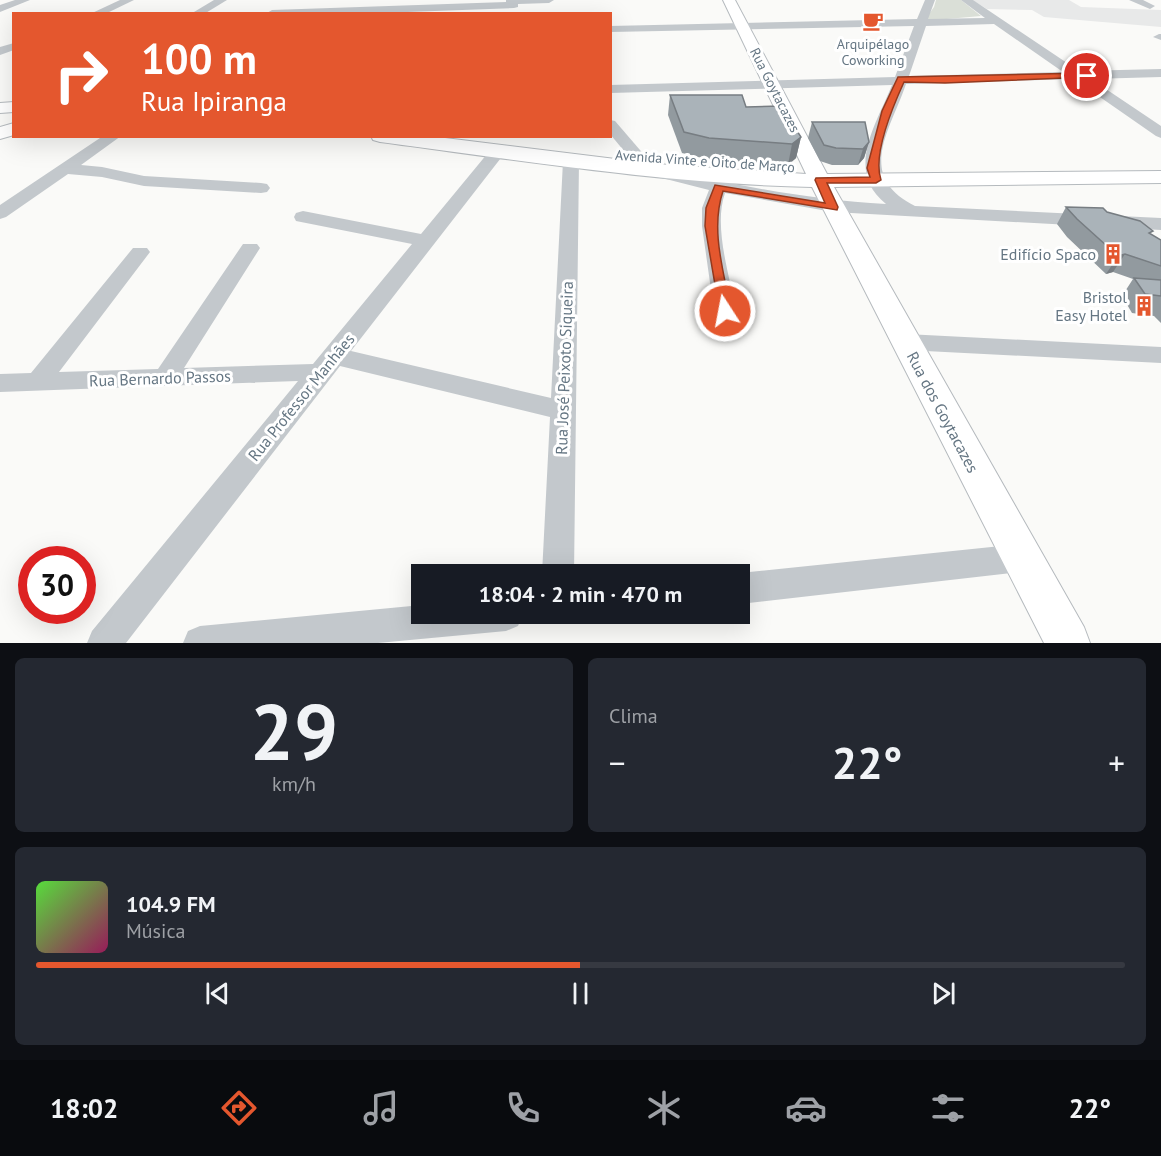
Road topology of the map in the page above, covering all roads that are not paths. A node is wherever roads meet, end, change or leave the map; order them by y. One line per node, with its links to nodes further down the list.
1 (25, 0): 11 (street)
2 (129, 0): 12 (street)
3 (222, 0): 13 (street)
4 (549, 0): 9 (street)
5 (729, 0): 18 (main road, Rua Goytacazes)
6 (930, 0): 16 (street)
7 (966, 0): 17 (street)
8 (1134, 0): 10 (street)
9 (514, 6): 14 (street); 15 (street)
10 (1150, 6)
11 (0, 9)
12 (100, 12)
13 (199, 12)
14 (307, 12)
15 (433, 12)
16 (921, 21): 17 (street); 18 (street); 23 (street)
17 (997, 21): 21 (street)
18 (743, 26): 19 (street); 22 (main road, Rua Goytacazes)
19 (612, 29)
20 (1161, 73): 21 (street)
21 (1077, 76): 23 (street); 26 (street)
22 (773, 83): 23 (street); 24 (street); 38 (main road, Rua Goytacazes)
23 (899, 85): 36 (street)
24 (612, 89)
25 (612, 128): 31 (street)
26 (1161, 133)
27 (111, 138): 34 (street)
28 (396, 138): 30 (main road, Avenida Vinte e Oito de Março)
29 (484, 138): 31 (main road, Avenida Vinte e Oito de Março)
30 (498, 151): 32 (main road, Avenida Vinte e Oito de Março); 46 (street, Rua Professor Manhães)
31 (626, 153): 35 (main road); 38 (main road, Avenida Vinte e Oito de Março)
32 (571, 161): 35 (main road, Avenida Vinte e Oito de Março); 57 (street, Rua José Peixoto Siqueira)
33 (1161, 164): 36 (main road)
34 (64, 169): 40 (street); 42 (street)
35 (660, 171): 38 (main road, Avenida Vinte e Oito de Março); 39 (street)
36 (874, 174): 37 (main road); 38 (main road); 41 (street)
37 (1161, 177)
38 (823, 185): 39 (street); 41 (street); 51 (main road, Rua dos Goytacazes)
39 (719, 187): 50 (street)
40 (261, 188)
41 (911, 211): 44 (street)
42 (0, 213)
43 (303, 217): 46 (street)
44 (1130, 222): 45 (street); 47 (street)
45 (1161, 224)
46 (426, 241): 53 (street, Rua Professor Manhães)
47 (1153, 244)
48 (250, 248): 54 (street)
49 (140, 252): 55 (street)
50 (725, 311)
51 (906, 342): 52 (street); 58 (main road, Rua dos Goytacazes)
52 (1161, 355)
53 (328, 364): 54 (street, Rua Bernardo Passos); 57 (street, Rua Bernardo Passos); 62 (street, Rua Professor Manhães)
54 (165, 378): 55 (street, Rua Bernardo Passos)
55 (38, 382): 56 (street, Rua Bernardo Passos)
56 (0, 383)
57 (562, 410): 59 (street, Rua José Peixoto Siqueira)
58 (1021, 558): 60 (street); 64 (main road, Rua dos Goytacazes)
59 (558, 564)
60 (750, 588)
61 (411, 623): 63 (street)
62 (104, 643)
63 (200, 643)
64 (1068, 643)

